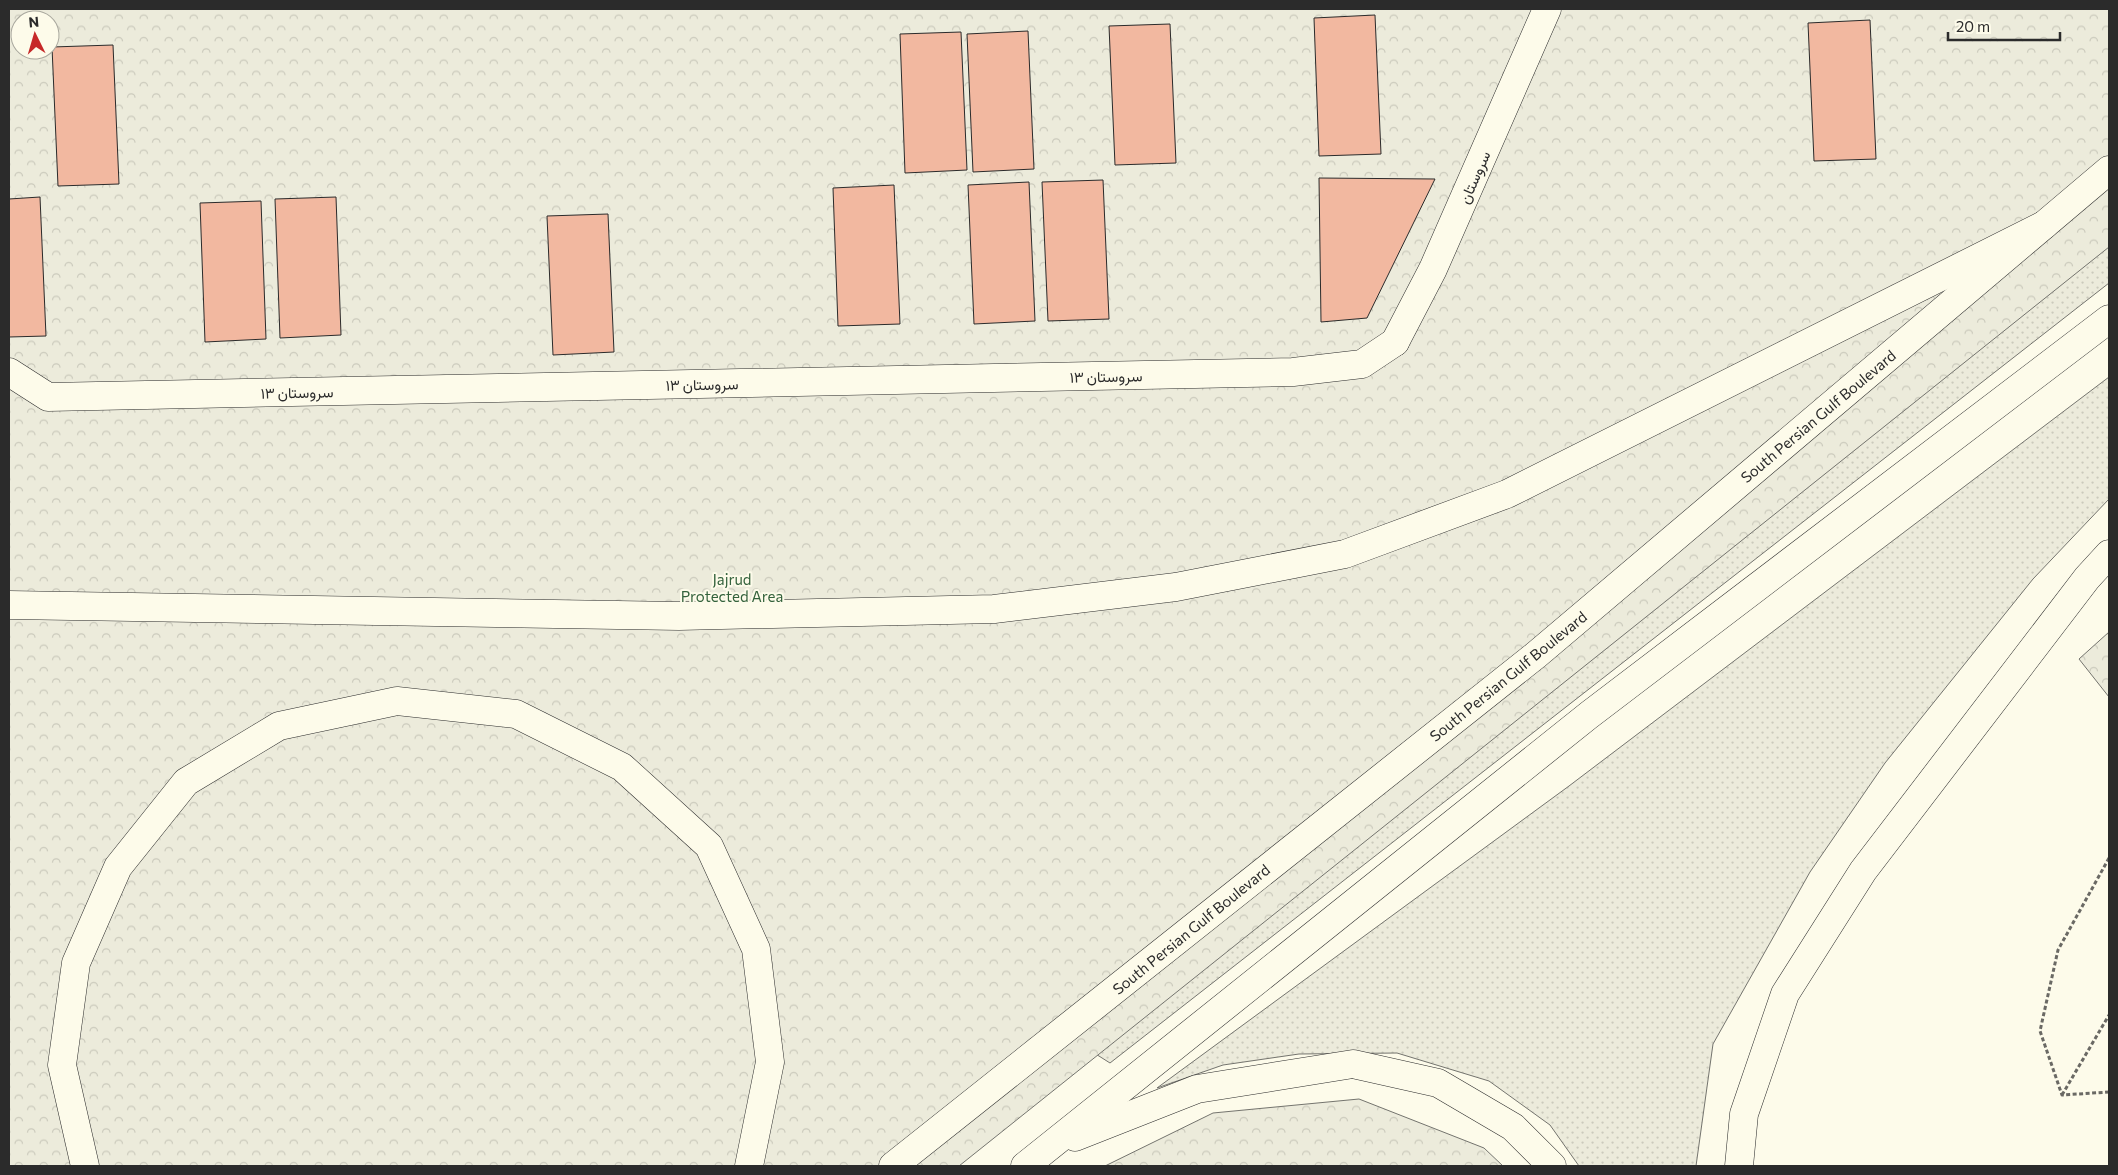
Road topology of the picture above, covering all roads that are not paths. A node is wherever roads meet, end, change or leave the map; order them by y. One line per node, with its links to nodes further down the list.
1 (1547, 9): 5 (main road, سروستان)
2 (2109, 170): 3 (main road, South Persian Gulf Boulevard)
3 (2044, 225): 8 (main road); 12 (main road, South Persian Gulf Boulevard)
4 (2109, 319): 9 (main road)
5 (1395, 342): 6 (main road, سروستان ۱۳)
6 (9, 372)
7 (2109, 554): 15 (main road)
8 (9, 605)
9 (1050, 1146): 13 (main road); 14 (main road)
10 (85, 1166): 11 (main road)
11 (749, 1166)
12 (893, 1166)
13 (1025, 1166)
14 (1552, 1166)
15 (1739, 1166)

